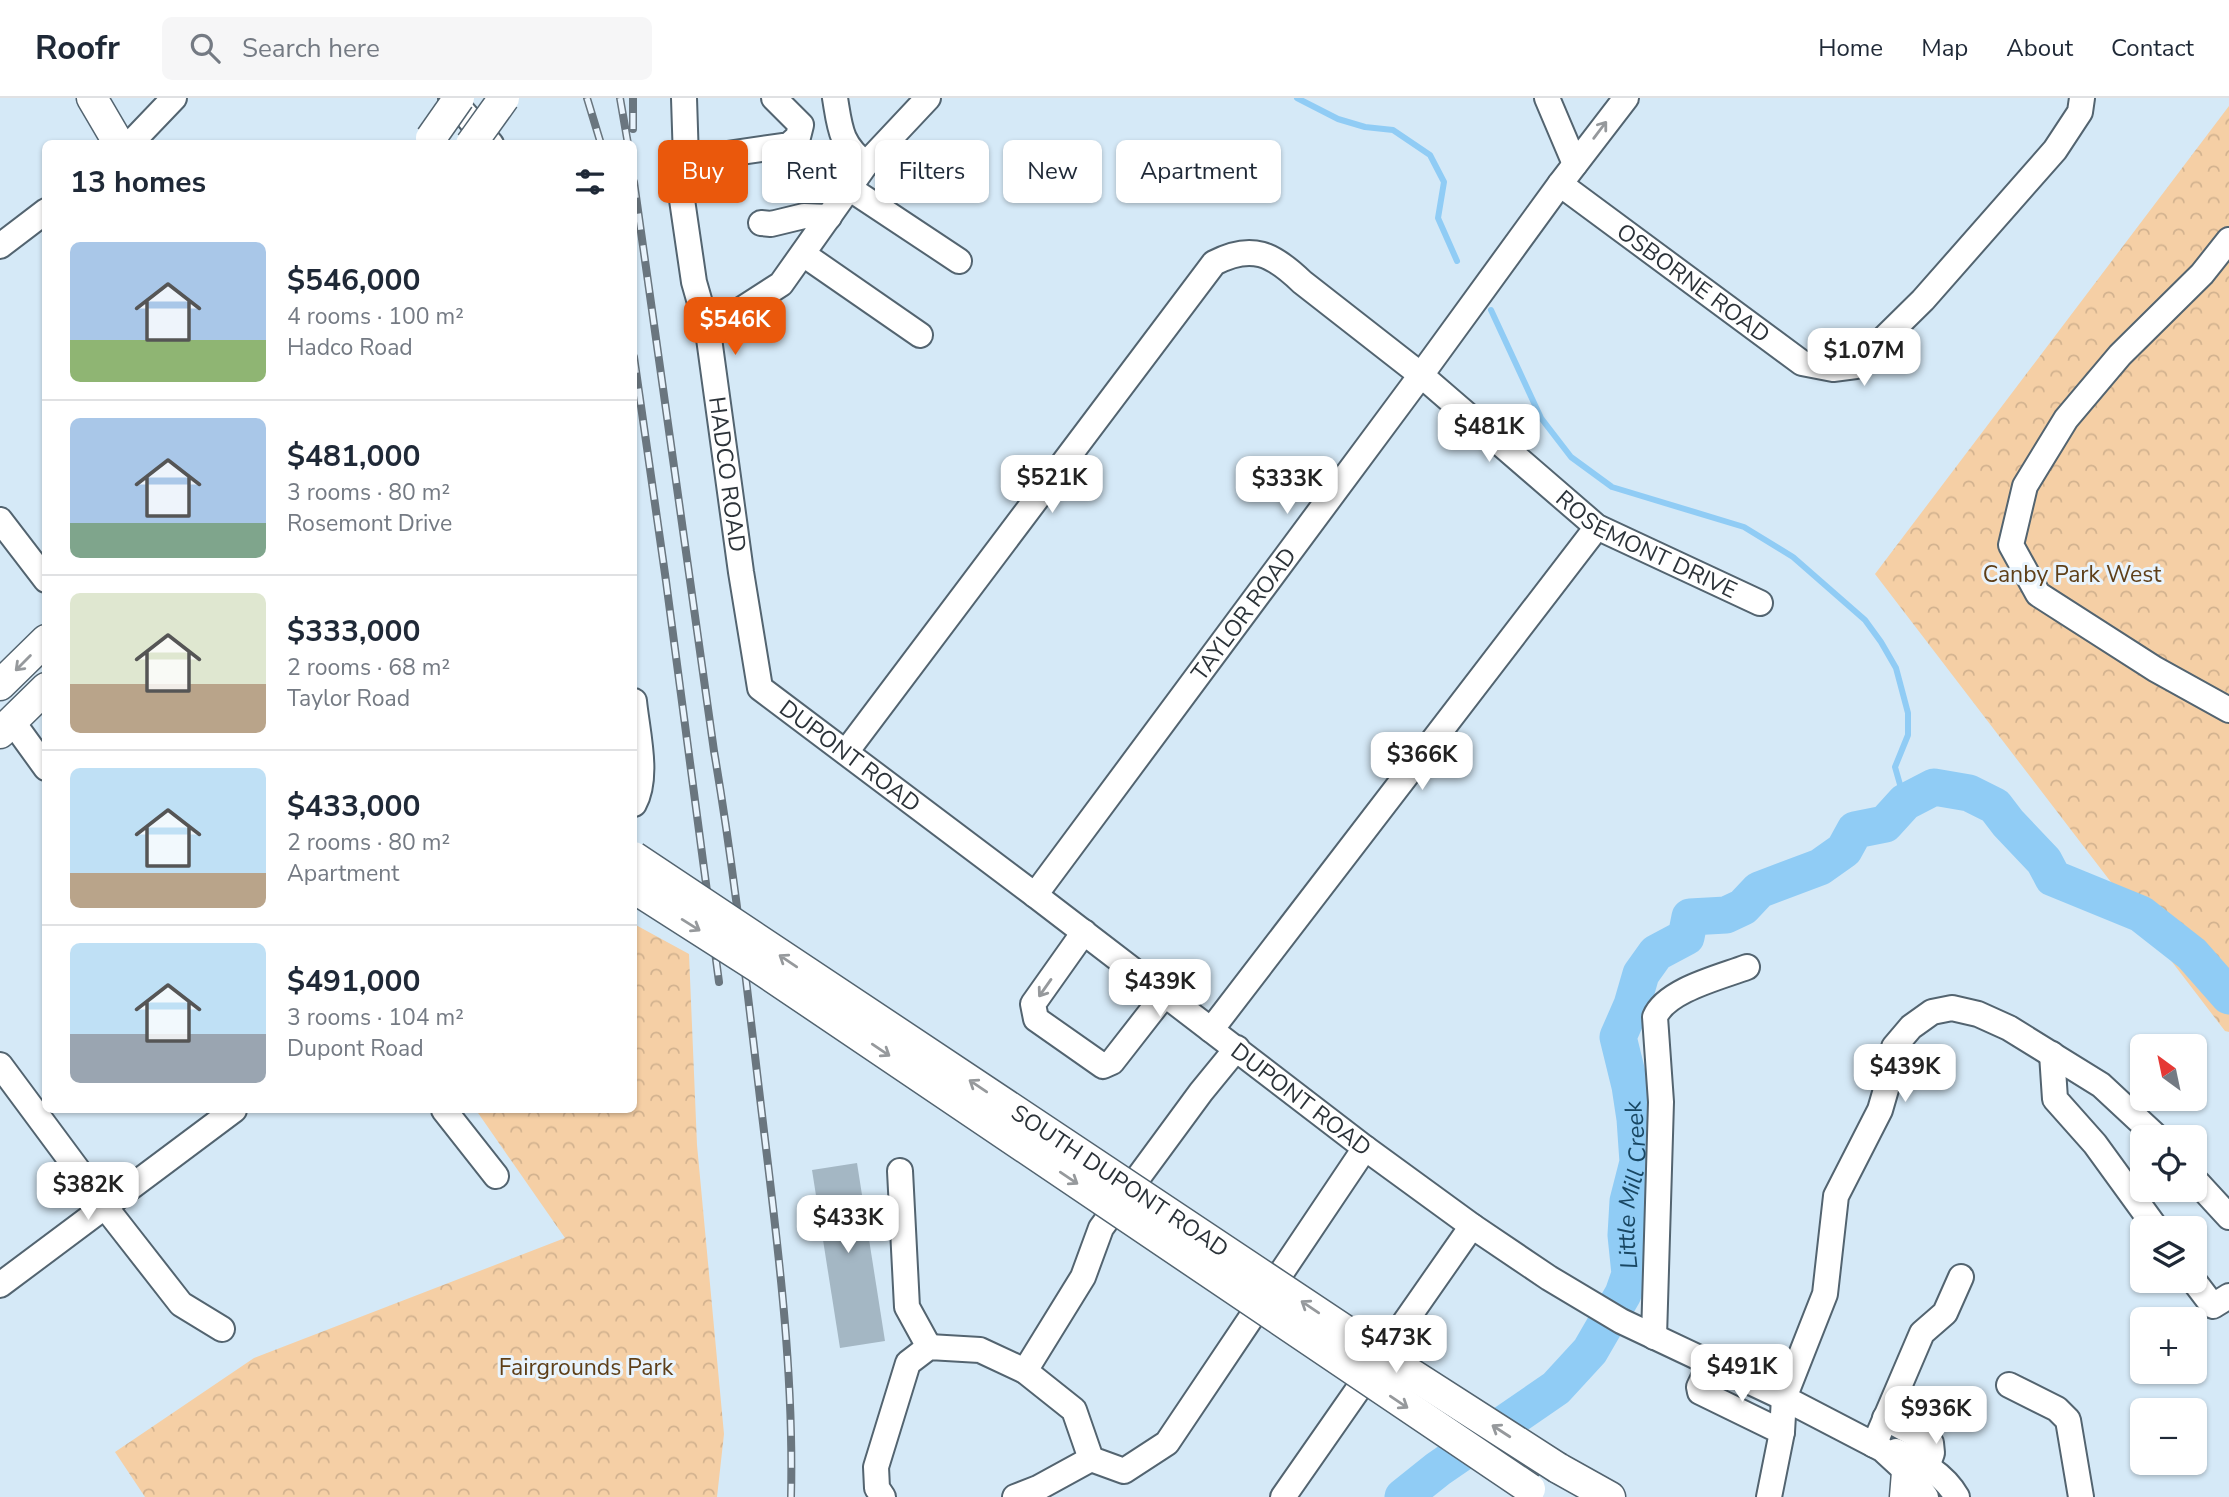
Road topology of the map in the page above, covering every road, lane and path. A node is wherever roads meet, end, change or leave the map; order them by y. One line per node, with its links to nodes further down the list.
1 (92, 98): 13 (main road)
2 (174, 98): 14 (street)
3 (451, 98): 17 (street)
4 (459, 98): 15 (main road, bridge)
5 (503, 98): 16 (main road, bridge)
6 (684, 98): 18 (street, HADCO ROAD)
7 (774, 98): 19 (street)
8 (835, 98): 20 (street)
9 (928, 98): 20 (street)
10 (1547, 98): 21 (street)
11 (1626, 98): 21 (street, TAYLOR ROAD, one-way to 11)
12 (2082, 98): 23 (street, OSBORNE ROAD)
13 (117, 140)
14 (134, 140)
15 (431, 140)
16 (474, 140)
17 (488, 140)
18 (686, 140)
19 (748, 151)
20 (866, 164): 22 (street)
21 (1575, 164): 23 (street, TAYLOR ROAD)
22 (861, 171)
23 (1560, 184): 36 (street, TAYLOR ROAD)
24 (861, 196): 33 (street)
25 (682, 203): 34 (street, HADCO ROAD)
26 (838, 203): 28 (street)
27 (42, 214): 31 (street)
28 (828, 217): 29 (street); 32 (street)
29 (761, 223)
30 (2229, 240): 45 (street)
31 (0, 246)
32 (803, 254): 34 (street); 35 (street)
33 (959, 261)
34 (708, 331): 43 (street, HADCO ROAD)
35 (920, 335)
36 (1421, 375): 38 (street, ROSEMONT DRIVE); 48 (street, ROSEMONT DRIVE); 53 (street, TAYLOR ROAD)
37 (0, 520): 39 (street)
38 (1597, 527): 40 (street, ROSEMONT DRIVE); 57 (street)
39 (42, 575)
40 (1760, 603)
41 (42, 644): 42 (main road, one-way to 42)
42 (0, 685)
43 (760, 688): 48 (street, DUPONT ROAD)
44 (42, 692): 46 (main road)
45 (2229, 710)
46 (6, 727): 49 (street)
47 (637, 729): 50 (street)
48 (846, 752): 53 (street, DUPONT ROAD)
49 (42, 756)
50 (637, 798)
51 (637, 860): 92 (main road, SOUTH DUPONT ROAD, one-way to 51, bridge)
52 (637, 890): 88 (main road, SOUTH DUPONT ROAD, one-way to 88, bridge)
53 (1035, 895): 54 (street, DUPONT ROAD)
54 (1084, 932): 56 (street, DUPONT ROAD); 56 (street, one-way to 56)
55 (1747, 967): 77 (street)
56 (1166, 994): 57 (street, DUPONT ROAD)
57 (1211, 1030): 58 (street, DUPONT ROAD)
58 (1237, 1048): 64 (street, DUPONT ROAD); 80 (street)
59 (2052, 1054): 63 (street); 69 (street); 82 (street)
60 (0, 1065): 68 (street)
61 (230, 1113): 68 (street)
62 (446, 1113): 66 (street)
63 (2144, 1125)
64 (1365, 1148): 71 (street, DUPONT ROAD); 86 (street)
65 (900, 1171): 78 (street)
66 (496, 1176)
67 (2207, 1193): 70 (street)
68 (106, 1208): 73 (street); 76 (street)
69 (2147, 1216)
70 (2229, 1217)
71 (1472, 1226): 77 (street, DUPONT ROAD); 91 (street)
72 (1961, 1277): 83 (street)
73 (0, 1285)
74 (2203, 1293): 75 (street)
75 (2229, 1296)
76 (222, 1329)
77 (1654, 1337): 79 (street, DUPONT ROAD)
78 (929, 1347): 80 (street); 89 (street)
79 (1710, 1364): 82 (street, DUPONT ROAD); 84 (street)
80 (1025, 1371): 86 (street)
81 (2009, 1385): 96 (street)
82 (1784, 1398): 84 (street); 85 (street, DUPONT ROAD)
83 (1885, 1418): 85 (street); 87 (street)
84 (1782, 1432): 93 (street)
85 (1878, 1447): 87 (street, DUPONT ROAD)
86 (1091, 1459): 90 (street)
87 (1913, 1479): 94 (street, DUPONT ROAD); 95 (street, DUPONT ROAD)
88 (1538, 1493)
89 (883, 1497)
90 (1015, 1497)
91 (1283, 1497)
92 (1610, 1497)
93 (1769, 1497)
94 (1926, 1497)
95 (1957, 1497)
96 (2081, 1497)

